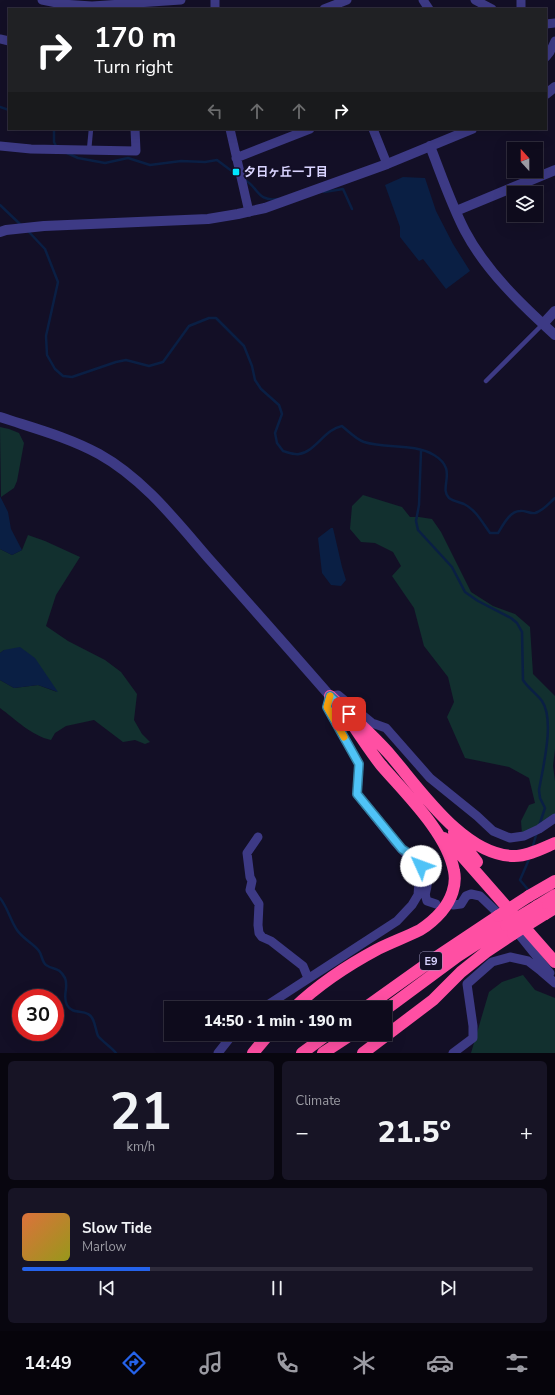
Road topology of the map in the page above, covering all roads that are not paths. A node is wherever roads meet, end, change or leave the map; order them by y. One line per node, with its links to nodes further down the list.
1 (44, 0): 5 (street)
2 (180, 0): 5 (street)
3 (347, 0): 6 (street)
4 (475, 0): 7 (street)
5 (131, 6)
6 (327, 8)
7 (490, 8)
8 (555, 41): 9 (street)
9 (547, 55)
10 (555, 86): 11 (street)
11 (547, 93)
12 (91, 130): 20 (lane)
13 (135, 130): 20 (street)
14 (230, 130): 21 (street)
15 (307, 130): 21 (street)
16 (373, 130): 22 (street)
17 (470, 130): 19 (street)
18 (0, 146): 20 (street)
19 (430, 146): 22 (street); 24 (street)
20 (89, 150)
21 (236, 158): 25 (street)
22 (387, 164): 25 (street)
23 (555, 170): 24 (street)
24 (456, 211): 28 (street)
25 (249, 212): 26 (street)
26 (0, 232)
27 (555, 311): 28 (street)
28 (543, 324): 29 (street); 30 (lane)
29 (555, 335)
30 (486, 381)
31 (0, 417): 32 (street)
32 (334, 699): 33 (street); 34 (highway); 35 (highway); 38 (street)
33 (555, 818)
34 (446, 822): 37 (highway); 45 (highway)
35 (437, 831): 46 (highway); 50 (highway)
36 (258, 837): 47 (street)
37 (555, 843)
38 (402, 849): 41 (street); 47 (street)
39 (555, 881): 43 (highway, E9)
40 (555, 895): 43 (highway, E9)
41 (436, 904)
42 (453, 905): 48 (street)
43 (541, 906): 44 (highway, bridge); 44 (highway, E9, bridge)
44 (505, 925): 51 (highway, E9); 52 (highway, E9); 61 (highway)
45 (555, 950)
46 (555, 962)
47 (308, 978): 49 (street)
48 (554, 983): 62 (street)
49 (274, 1001)
50 (301, 1001)
51 (375, 1001)
52 (392, 1005)
53 (227, 1041): 57 (street)
54 (263, 1041): 58 (highway)
55 (318, 1041): 59 (highway)
56 (341, 1041): 60 (highway)
57 (218, 1053)
58 (253, 1053)
59 (302, 1053)
60 (323, 1053)
61 (363, 1053)
62 (453, 1053)

